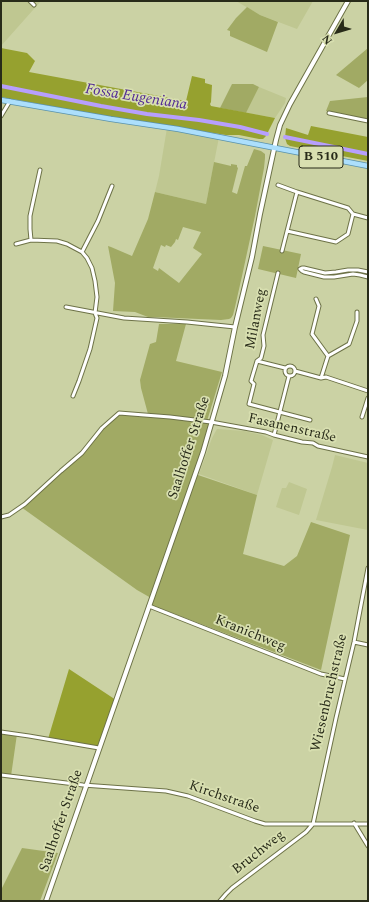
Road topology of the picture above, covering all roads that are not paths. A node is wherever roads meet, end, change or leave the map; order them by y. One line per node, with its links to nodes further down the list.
1 (30, 1): 3 (street)
2 (348, 1): 9 (main road, Saalhoffer Straße)
3 (34, 5)
4 (1, 100): 5 (main road, B 510)
5 (10, 102): 7 (street); 9 (main road, B 510)
6 (329, 113): 8 (street)
7 (1, 116)
8 (368, 121)
9 (274, 147): 10 (main road, B 510); 29 (main road, Saalhoffer Straße)
10 (368, 166)
11 (40, 170): 18 (street)
12 (278, 185): 14 (street)
13 (112, 186): 21 (street)
14 (297, 192): 15 (street); 17 (street)
15 (352, 214): 16 (street); 17 (street)
16 (368, 218)
17 (287, 231): 20 (street)
18 (31, 240): 19 (street); 21 (street)
19 (16, 244)
20 (282, 251)
21 (82, 252): 28 (street)
22 (368, 272): 24 (street)
23 (278, 273): 31 (street, Milanweg)
24 (368, 277)
25 (316, 299): 30 (street)
26 (66, 307): 28 (street)
27 (357, 312): 30 (street)
28 (95, 313): 29 (street); 37 (street)
29 (235, 327): 42 (main road, Saalhoffer Straße)
30 (328, 356): 35 (street)
31 (257, 361): 32 (street); 39 (street, Milanweg)
32 (285, 368): 33 (street); 34 (street)
33 (295, 371): 34 (street); 35 (street)
34 (289, 376): 39 (street)
35 (321, 378): 36 (street)
36 (368, 391)
37 (73, 396)
38 (368, 398): 40 (street)
39 (280, 412): 41 (street); 43 (street)
40 (362, 417)
41 (310, 420)
42 (211, 422): 43 (street, Fasanenstraße); 45 (street, Fasanenstraße); 47 (main road, Saalhoffer Straße)
43 (274, 436): 44 (street, Fasanenstraße)
44 (368, 457)
45 (1, 517)
46 (368, 568): 48 (street, Wiesenbruchstraße)
47 (149, 606): 50 (street, Kranichweg); 52 (main road, Saalhoffer Straße)
48 (354, 642): 49 (street); 50 (street, Wiesenbruchstraße)
49 (368, 645)
50 (345, 679): 56 (street, Wiesenbruchstraße)
51 (1, 732): 52 (street)
52 (99, 748): 54 (main road, Saalhoffer Straße)
53 (1, 775): 54 (street, Kirchstraße)
54 (87, 785): 56 (street, Kirchstraße); 59 (main road, Saalhoffer Straße)
55 (354, 823): 56 (street, Kirchstraße); 57 (street, Kirchstraße); 58 (street)
56 (313, 824): 60 (street, Bruchweg)
57 (368, 824)
58 (368, 846)
59 (46, 901)
60 (220, 901)

